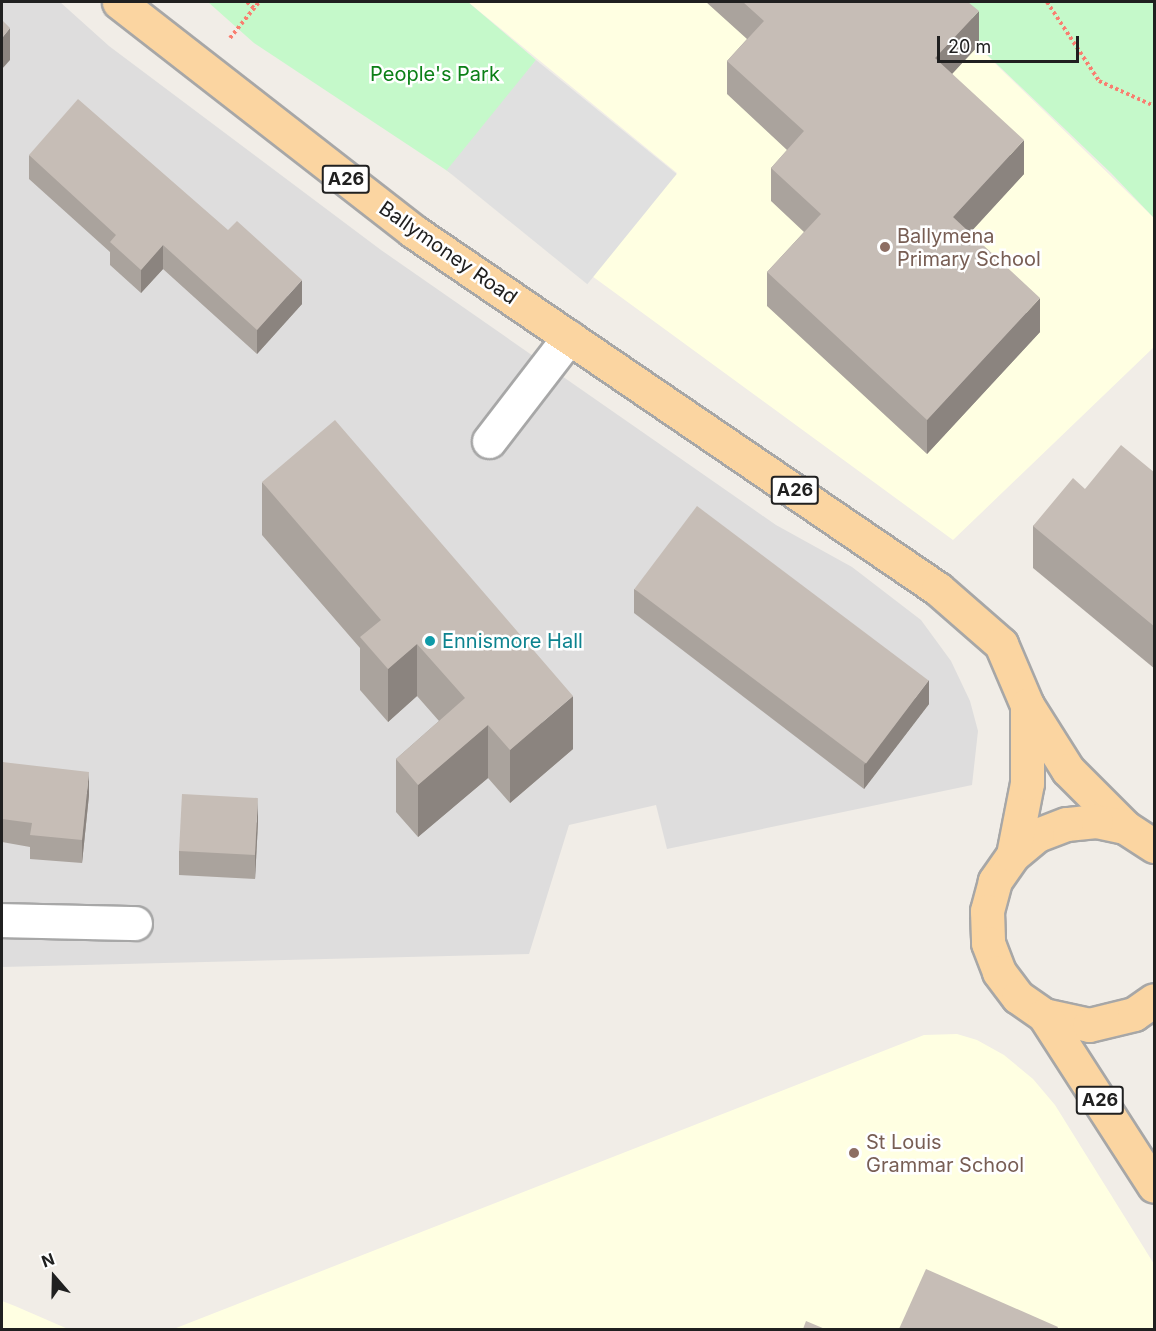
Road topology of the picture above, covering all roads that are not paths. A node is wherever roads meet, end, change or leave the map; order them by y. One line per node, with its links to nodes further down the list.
1 (119, 2): 2 (main road, Ballymoney Road / A26)
2 (575, 341): 3 (street); 4 (main road, A26)
3 (489, 441)
4 (1027, 705): 5 (main road, A26); 6 (main road, A26)
5 (1146, 839): 6 (main road, A26)
6 (1012, 855): 10 (main road, A26)
7 (2, 920): 8 (street)
8 (135, 923)
9 (1154, 1002): 10 (main road, A26)
10 (1044, 1015): 11 (main road, A26)
11 (1155, 1186)

